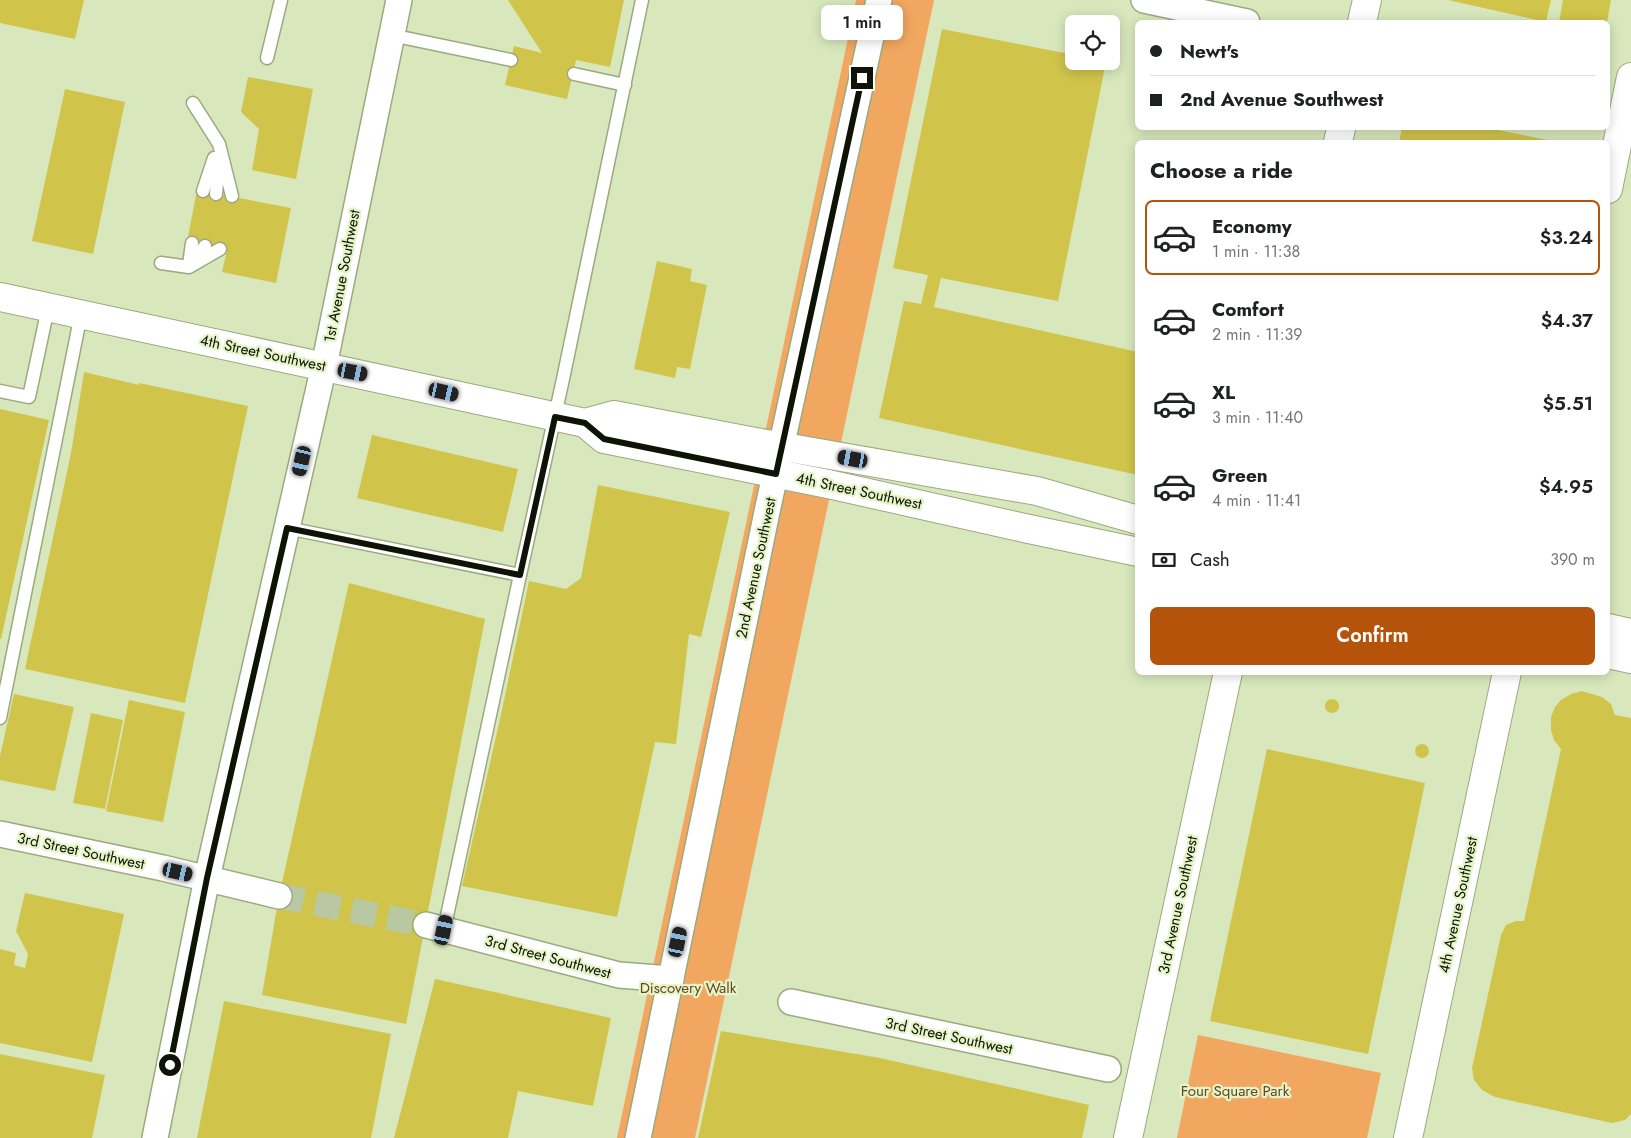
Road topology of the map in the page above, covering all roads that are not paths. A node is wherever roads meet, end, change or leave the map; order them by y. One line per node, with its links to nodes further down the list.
1 (281, 0): 10 (lane)
2 (399, 0): 9 (street, 1st Avenue Southwest)
3 (642, 0): 14 (lane)
4 (879, 0): 33 (street, 2nd Avenue Southwest)
5 (1144, 0): 7 (street)
6 (1367, 0): 8 (main road)
7 (1238, 20)
8 (1362, 20)
9 (391, 35): 11 (lane); 29 (street, 1st Avenue Southwest)
10 (267, 58)
11 (511, 60)
12 (574, 74): 14 (lane)
13 (1631, 77): 16 (main road)
14 (625, 85): 31 (lane)
15 (193, 103): 17 (lane)
16 (1621, 105): 18 (main road)
17 (219, 144): 19 (lane); 20 (lane); 21 (lane)
18 (1610, 176)
19 (203, 191)
20 (216, 194)
21 (232, 196)
22 (199, 244): 25 (lane)
23 (220, 249): 25 (lane)
24 (161, 263): 25 (lane)
25 (189, 267)
26 (0, 297): 27 (main road, 4th Street Southwest)
27 (48, 308): 28 (main road, 4th Street Southwest); 30 (lane)
28 (80, 314): 29 (main road, 4th Street Southwest); 45 (lane)
29 (324, 366): 31 (main road, 4th Street Southwest); 36 (street, 1st Avenue Southwest)
30 (0, 391)
31 (555, 417): 32 (main road, 4th Street Southwest); 38 (lane)
32 (585, 423): 33 (main road, 4th Street Southwest); 34 (main road, 4th Street Southwest)
33 (783, 446): 34 (street, 2nd Avenue Southwest); 35 (main road, 4th Street Southwest)
34 (776, 474): 37 (main road, 4th Street Southwest); 50 (street, 2nd Avenue Southwest)
35 (1135, 519)
36 (287, 528): 38 (lane); 47 (street, 1st Avenue Southwest)
37 (1135, 551)
38 (520, 575): 49 (lane)
39 (1610, 628): 40 (main road)
40 (1631, 633)
41 (1610, 654): 42 (main road)
42 (1631, 659)
43 (1227, 675): 56 (main road, 3rd Avenue Southwest)
44 (1506, 675): 53 (main road, 4th Avenue Southwest)
45 (0, 718)
46 (0, 834): 47 (street, 3rd Street Southwest)
47 (207, 878): 48 (street, 3rd Street Southwest); 54 (street, 1st Avenue Southwest)
48 (279, 896)
49 (435, 927): 50 (street, 3rd Street Southwest)
50 (671, 979): 55 (street, 2nd Avenue Southwest)
51 (791, 1002): 52 (street, 3rd Street Southwest)
52 (1108, 1069)
53 (1412, 1137)
54 (155, 1138)
55 (638, 1138)
56 (1128, 1138)

